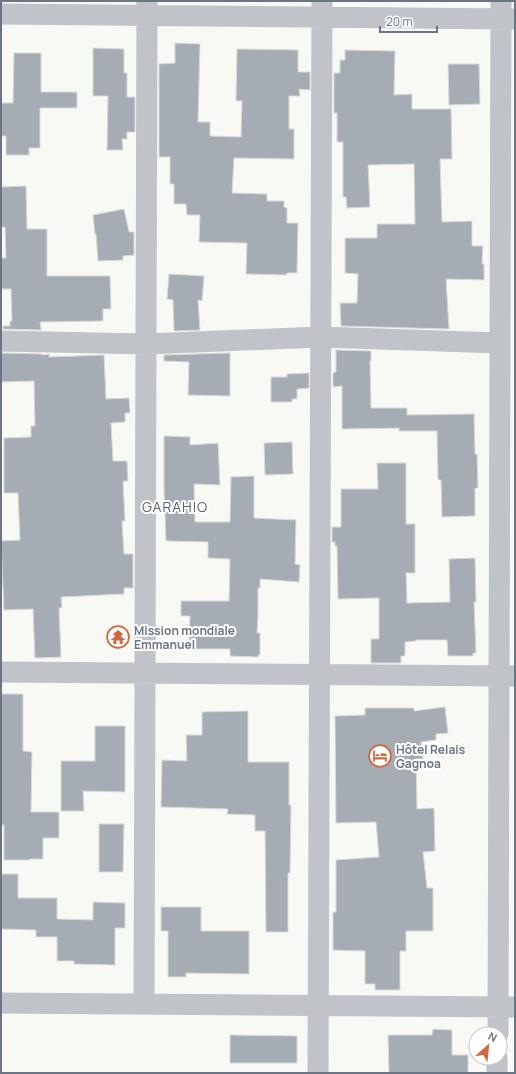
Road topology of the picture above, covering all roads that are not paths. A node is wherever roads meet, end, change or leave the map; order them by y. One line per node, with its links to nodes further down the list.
1 (147, 8): 2 (street); 4 (street); 8 (street)
2 (322, 9): 3 (street); 5 (street)
3 (506, 13): 7 (street)
4 (1, 14)
5 (320, 337): 7 (street); 8 (street); 11 (street)
6 (1, 341): 8 (street)
7 (500, 343): 12 (street)
8 (146, 344): 10 (street)
9 (1, 672): 10 (street)
10 (145, 673): 11 (street); 14 (street)
11 (319, 674): 12 (street); 15 (street)
12 (507, 676): 16 (street)
13 (1, 1003): 14 (street)
14 (144, 1004): 15 (street)
15 (318, 1006): 16 (street); 18 (street)
16 (507, 1007): 17 (street)
17 (501, 1026)
18 (318, 1073)

